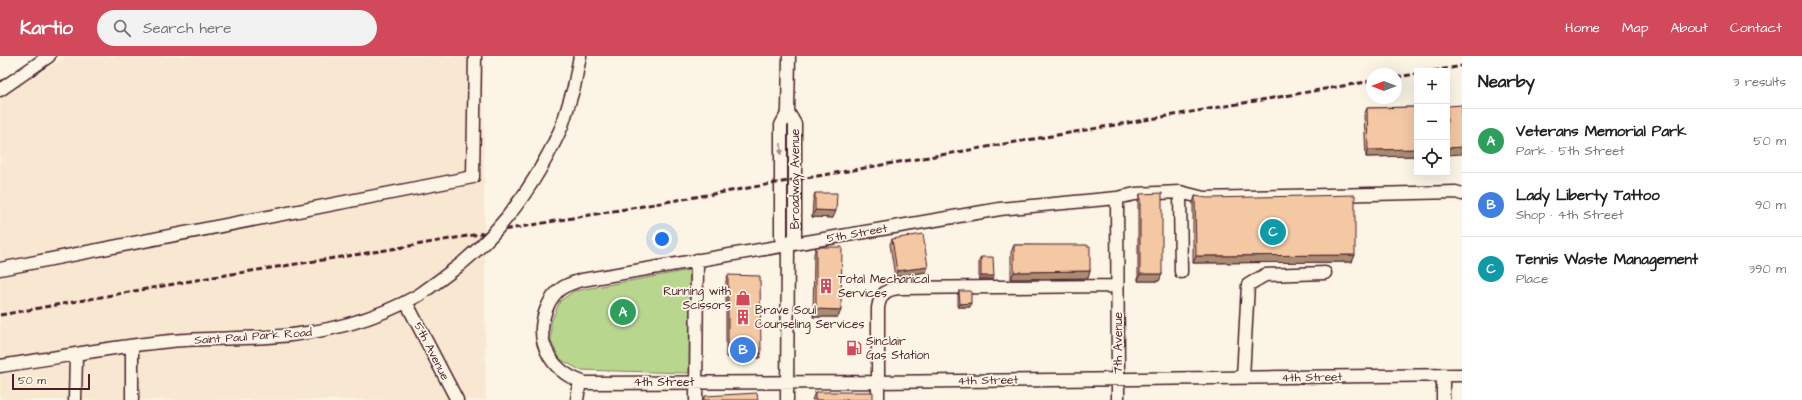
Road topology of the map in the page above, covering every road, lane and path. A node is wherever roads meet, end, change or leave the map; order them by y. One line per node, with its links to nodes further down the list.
1 (49, 56): 5 (street)
2 (475, 56): 11 (street)
3 (580, 56): 15 (street, Saint Paul Park Road, bridge)
4 (789, 56): 9 (street, Broadway Avenue)
5 (0, 90)
6 (1180, 192): 7 (street, 5th Street); 8 (street, 5th Street); 12 (street)
7 (1462, 194)
8 (1117, 198): 9 (street, 5th Street); 14 (street)
9 (788, 245): 10 (street, 5th Street); 26 (street, Broadway Avenue)
10 (697, 260): 16 (street, 5th Street); 25 (street)
11 (0, 269)
12 (1181, 272)
13 (1325, 272): 22 (street)
14 (1117, 286): 23 (street, 7th Avenue); 27 (street)
15 (406, 302): 17 (street, Saint Paul Park Road); 30 (street, 5th Avenue)
16 (541, 332): 24 (street, 4th Street)
17 (132, 346): 18 (street, Saint Paul Park Road); 29 (street)
18 (76, 355): 19 (street, Saint Paul Park Road); 28 (street)
19 (0, 366)
20 (1443, 375): 21 (street, 4th Street); 22 (street, 4th Street); 36 (street)
21 (1462, 375)
22 (1243, 377): 23 (street, 4th Street)
23 (1118, 378): 27 (street, 4th Street); 35 (street, 7th Avenue)
24 (580, 381): 25 (street, 4th Street); 31 (street)
25 (696, 382): 26 (street, 4th Street); 32 (street)
26 (787, 382): 27 (street, 4th Street); 33 (street, Broadway Avenue)
27 (878, 382): 34 (street)
28 (75, 400)
29 (132, 400)
30 (457, 400)
31 (577, 400)
32 (696, 400)
33 (787, 400)
34 (878, 400)
35 (1118, 400)
36 (1443, 400)

